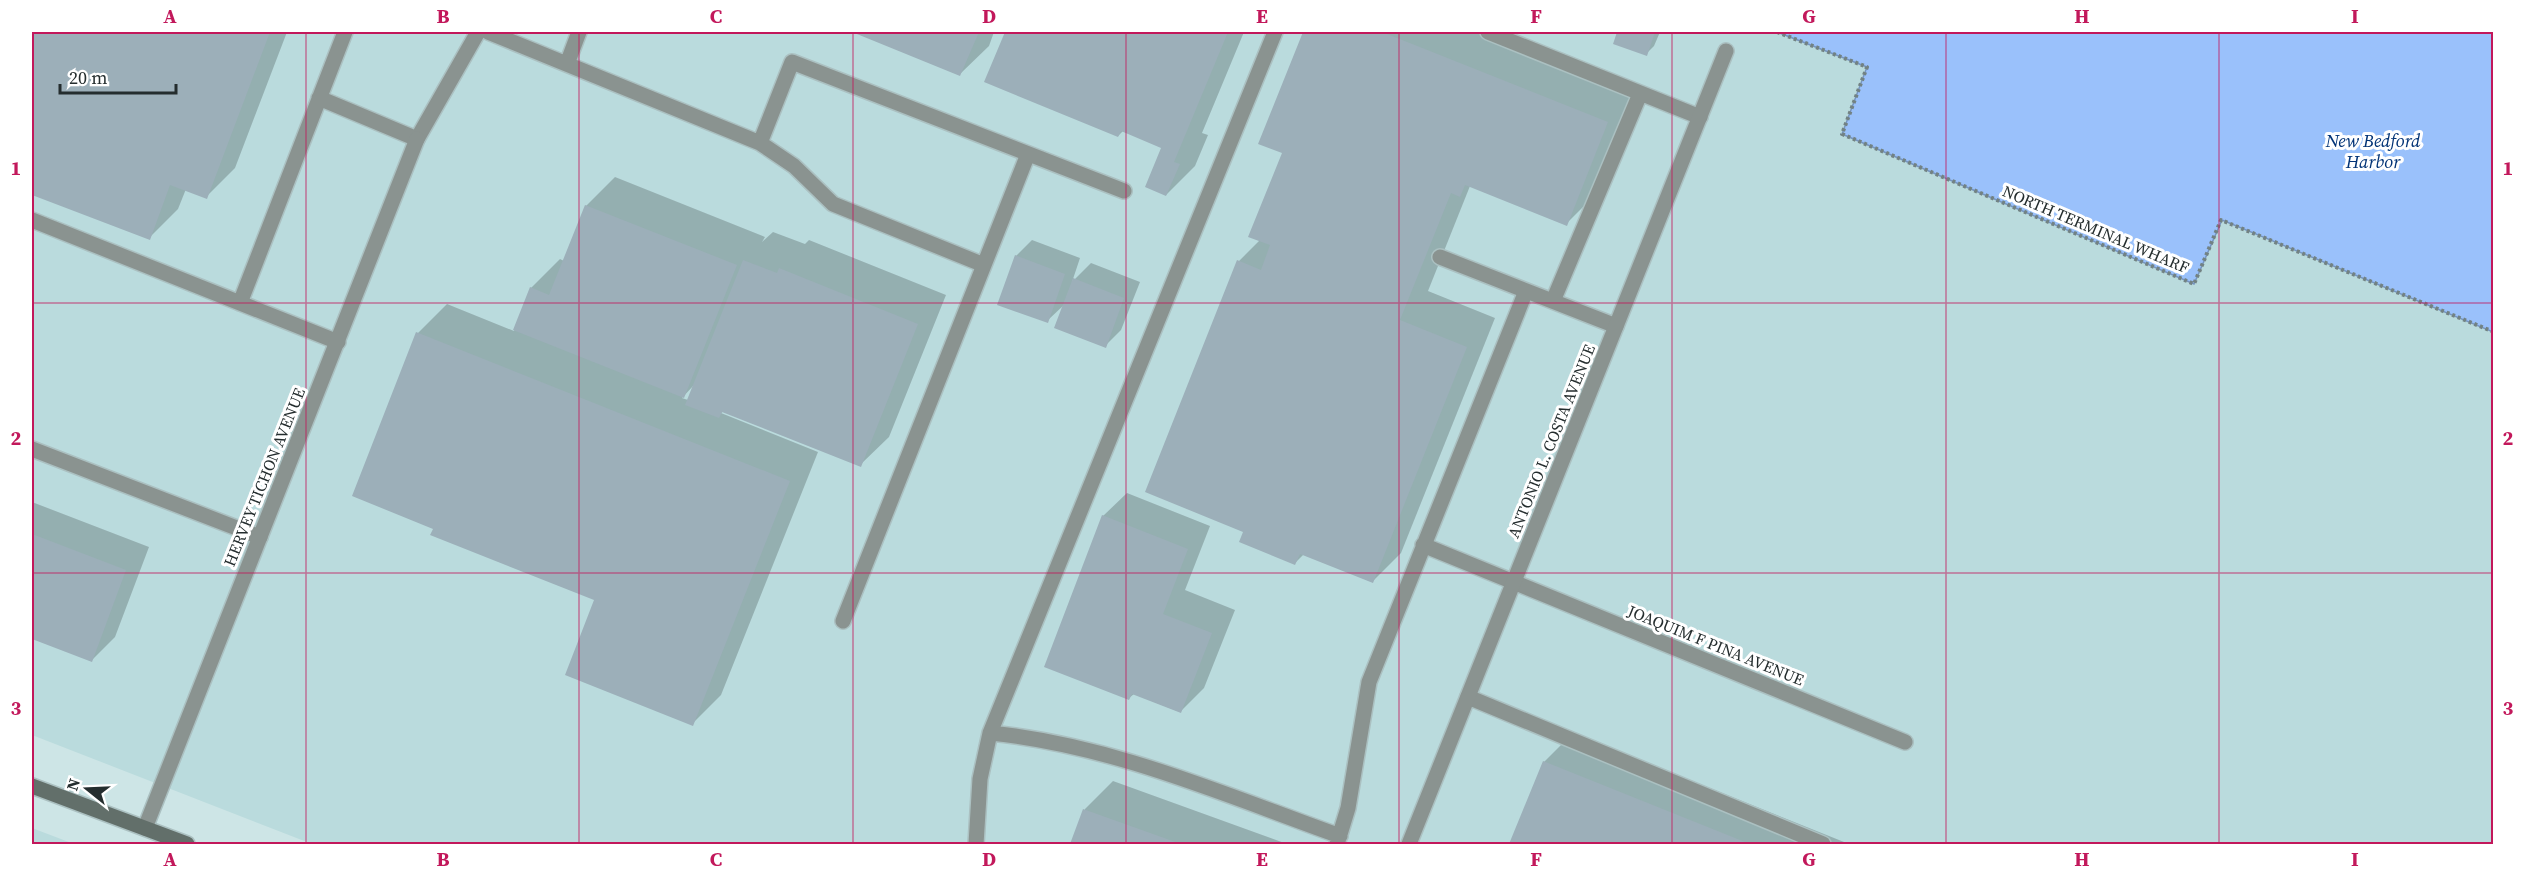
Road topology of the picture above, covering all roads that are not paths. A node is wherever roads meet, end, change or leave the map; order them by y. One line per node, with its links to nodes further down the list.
1 (345, 32): 10 (street)
2 (478, 32): 12 (street, HERVEY TICHON AVENUE)
3 (488, 32): 8 (street)
4 (579, 32): 8 (street)
5 (1275, 32): 30 (street)
6 (1488, 32): 9 (street)
7 (1726, 51): 11 (street, ANTONIO L. COSTA AVENUE)
8 (567, 64): 13 (street)
9 (1640, 94): 11 (street); 20 (street)
10 (319, 98): 12 (street); 21 (street)
11 (1700, 117): 22 (street, ANTONIO L. COSTA AVENUE)
12 (417, 139): 23 (street, HERVEY TICHON AVENUE)
13 (760, 143): 14 (street); 18 (street)
14 (1028, 154): 15 (street); 18 (street)
15 (1124, 191)
16 (32, 220): 21 (street)
17 (1440, 257): 19 (street)
18 (984, 265): 28 (street)
19 (1526, 291): 20 (street); 26 (street)
20 (1553, 301): 22 (street)
21 (240, 303): 23 (street)
22 (1616, 326): 27 (street, ANTONIO L. COSTA AVENUE)
23 (338, 342): 25 (street, HERVEY TICHON AVENUE)
24 (32, 449): 25 (street)
25 (260, 537): 33 (street, HERVEY TICHON AVENUE)
26 (1423, 545): 27 (street, JOAQUIM F PINA AVENUE); 34 (street)
27 (1513, 583): 29 (street, ANTONIO L. COSTA AVENUE); 31 (street, JOAQUIM F PINA AVENUE)
28 (843, 621)
29 (1468, 697): 37 (street, ANTONIO L. COSTA AVENUE); 38 (street)
30 (990, 734): 34 (street); 36 (street)
31 (1905, 742)
32 (32, 786): 33 (street)
33 (145, 828): 35 (street)
34 (1338, 840)
35 (187, 844)
36 (976, 844)
37 (1409, 844)
38 (1823, 844)

